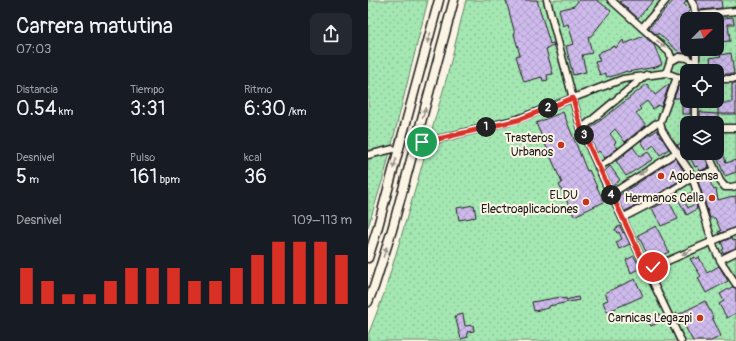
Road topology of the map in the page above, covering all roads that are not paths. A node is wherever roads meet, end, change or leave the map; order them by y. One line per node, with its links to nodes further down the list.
1 (439, 0): 40 (highway, one-way to 40)
2 (454, 0): 44 (highway, one-way to 2)
3 (547, 0): 21 (street)
4 (612, 0): 11 (street)
5 (666, 0): 11 (street)
6 (691, 0): 8 (street)
7 (736, 11): 9 (street); 10 (street)
8 (695, 12)
9 (724, 13)
10 (736, 18)
11 (642, 28): 13 (street, one-way to 13)
12 (688, 58): 13 (street); 14 (street)
13 (670, 62): 15 (street)
14 (692, 64)
15 (666, 73): 16 (street); 17 (street)
16 (646, 76): 21 (street); 23 (street)
17 (677, 77): 18 (street); 22 (street)
18 (680, 77)
19 (724, 79): 20 (street)
20 (736, 79)
21 (573, 98): 23 (street); 26 (street)
22 (660, 123): 28 (street); 31 (street)
23 (581, 128): 31 (street)
24 (724, 128): 25 (street)
25 (736, 128)
26 (422, 142)
27 (393, 149): 29 (street)
28 (676, 152): 33 (street); 35 (street, one-way to 35)
29 (368, 155)
30 (711, 160): 32 (street)
31 (598, 166): 35 (street)
32 (715, 170): 33 (street); 34 (street)
33 (694, 178): 36 (street); 38 (street)
34 (736, 186)
35 (611, 194): 36 (street)
36 (622, 218): 42 (street)
37 (736, 231): 38 (street)
38 (712, 241): 41 (street); 42 (street, one-way to 42)
39 (736, 252): 41 (street)
40 (368, 258)
41 (720, 260): 43 (street)
42 (647, 270): 45 (street)
43 (736, 284)
44 (368, 302)
45 (681, 341)

